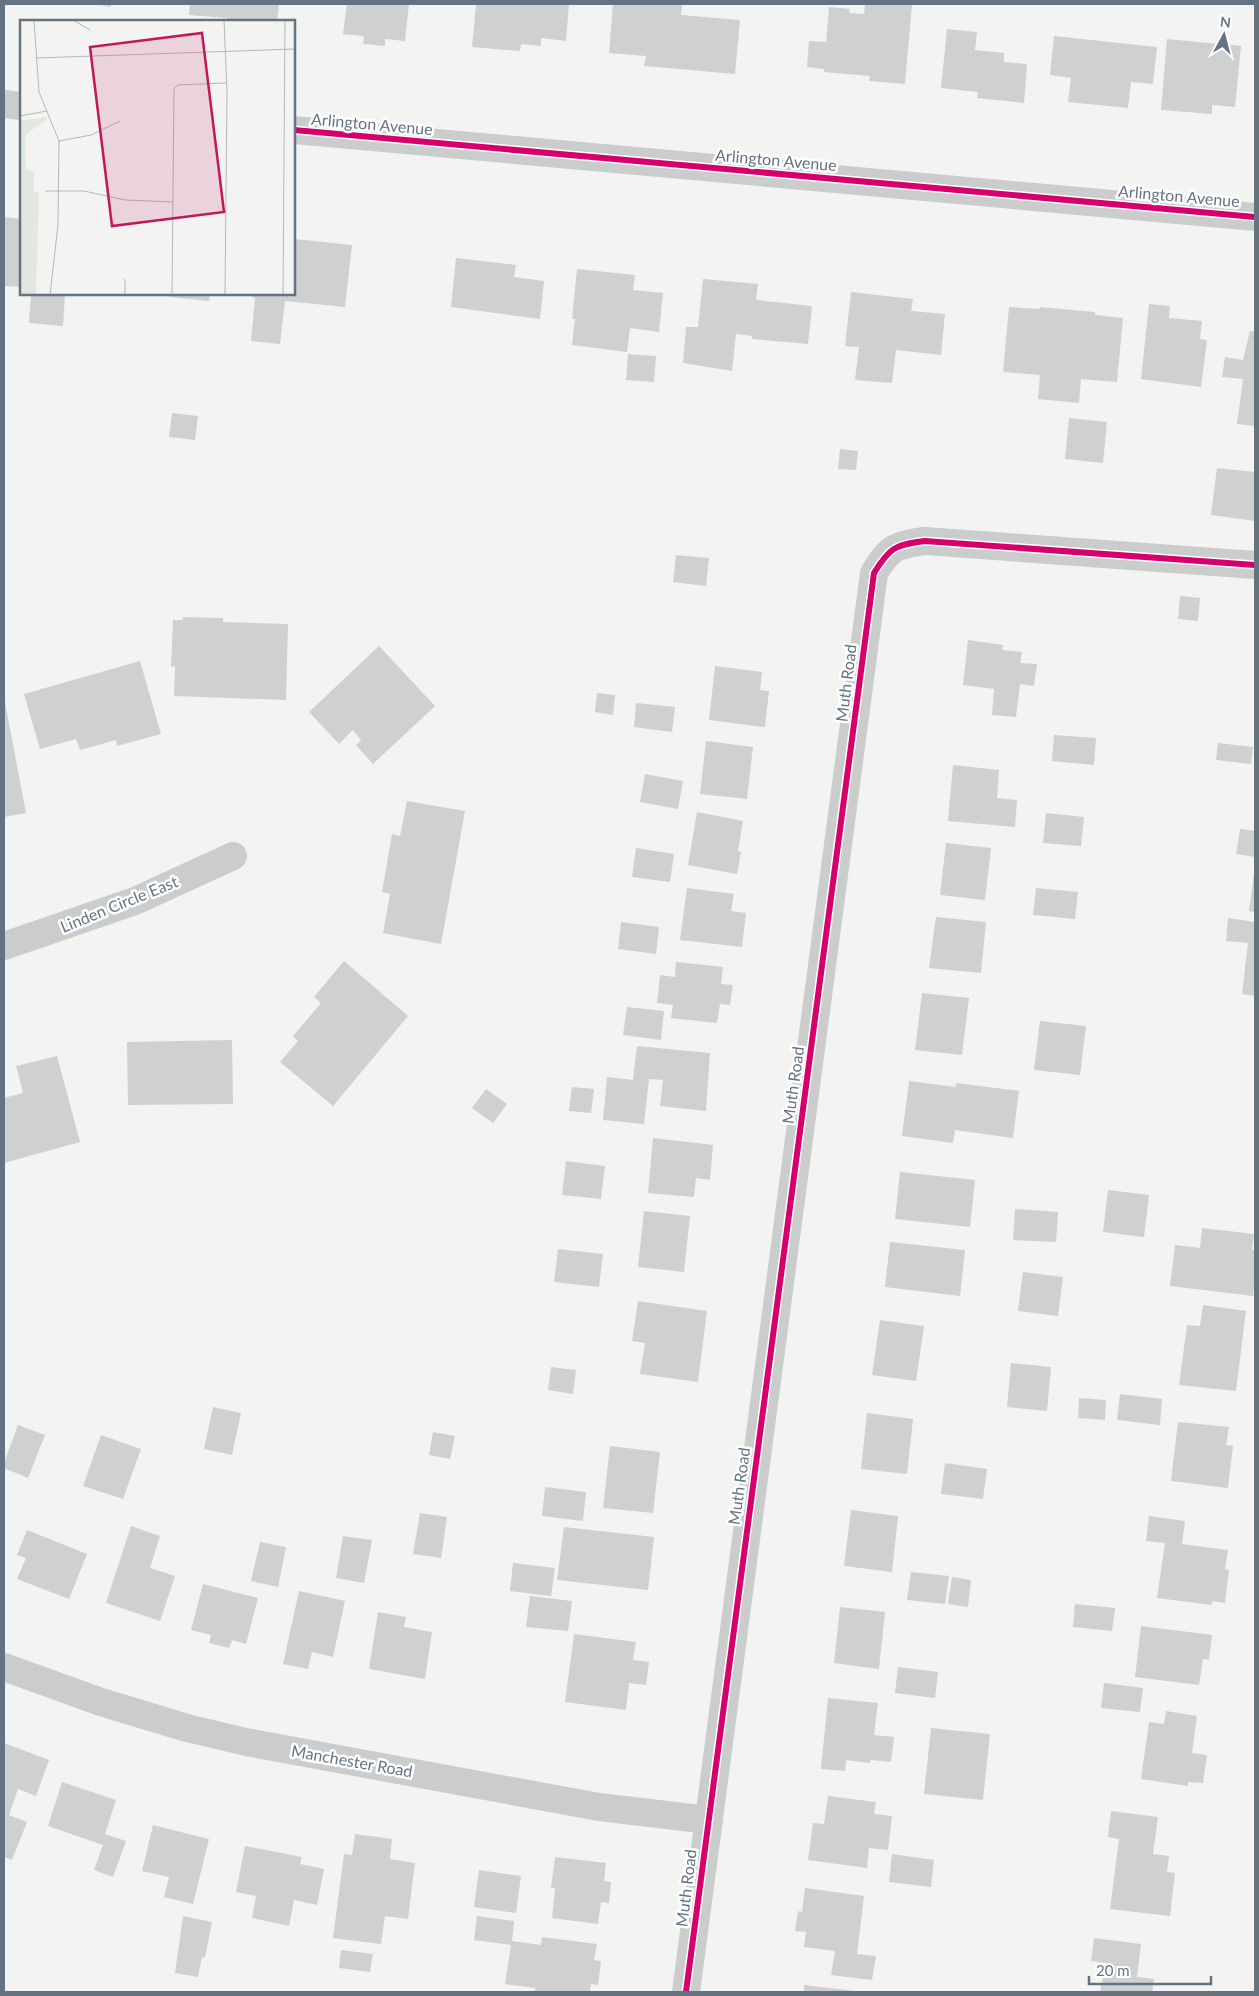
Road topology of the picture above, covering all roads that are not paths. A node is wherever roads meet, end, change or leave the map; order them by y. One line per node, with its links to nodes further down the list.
1 (4, 104): 2 (street)
2 (20, 106)
3 (295, 130): 4 (street, Arlington Avenue)
4 (1255, 217)
5 (1255, 565): 9 (street, Muth Road)
6 (232, 856): 7 (street, Linden Circle East)
7 (4, 946)
8 (4, 1666): 9 (street, Manchester Road)
9 (709, 1820): 10 (street, Muth Road)
10 (686, 1992)

